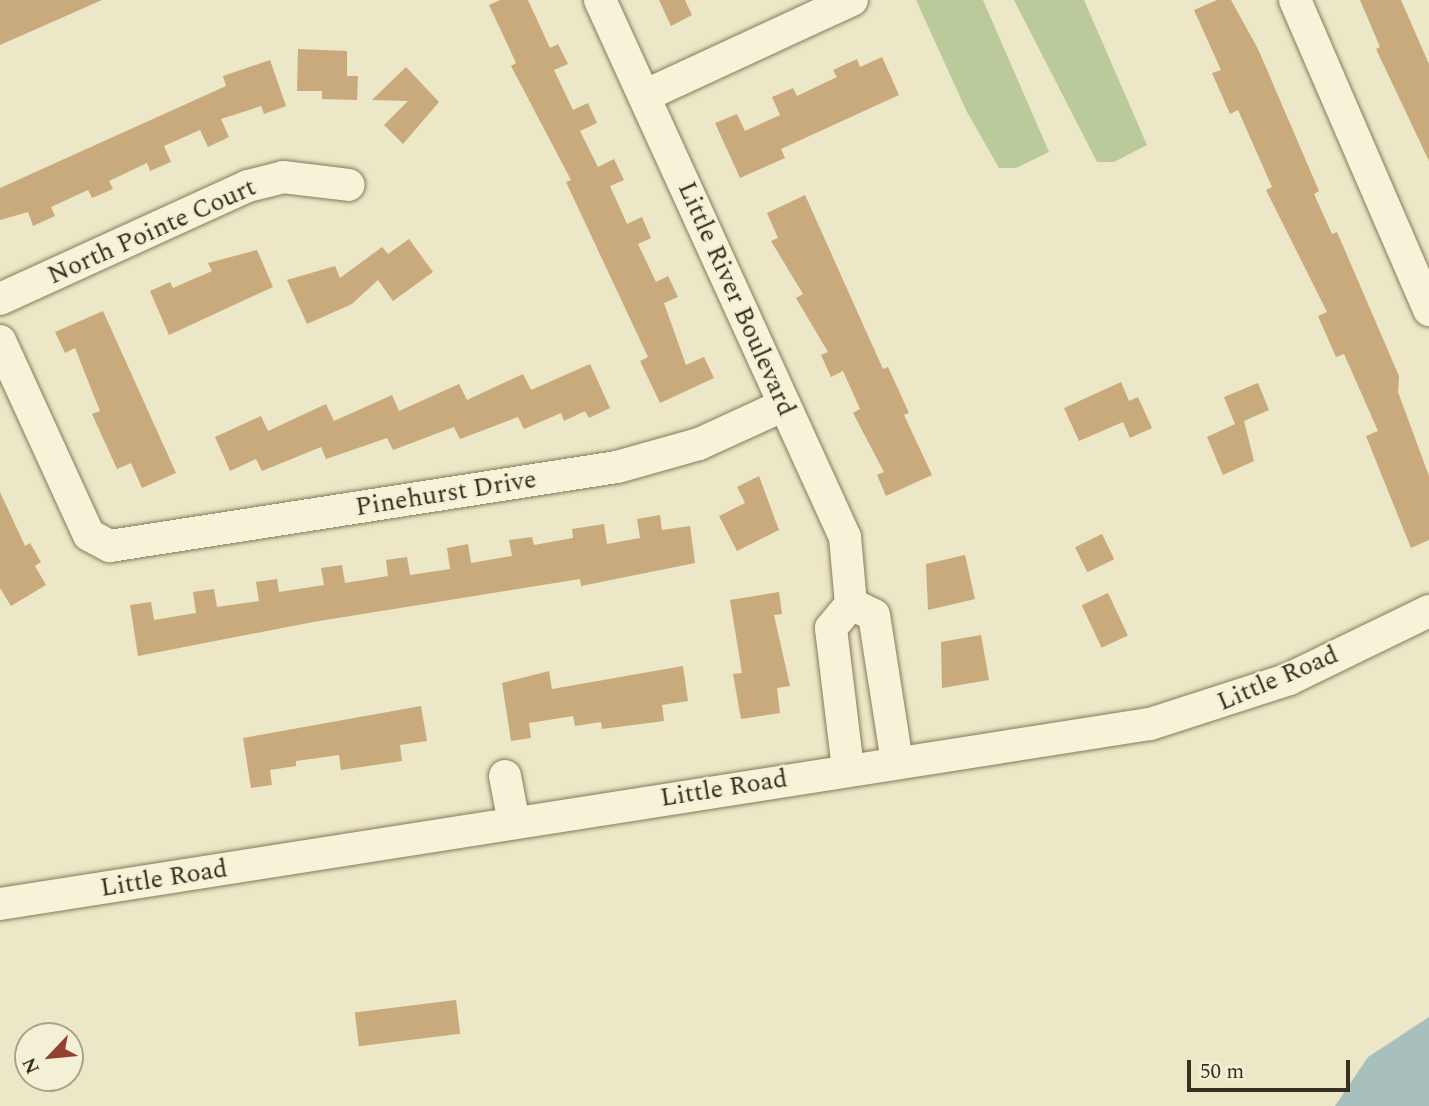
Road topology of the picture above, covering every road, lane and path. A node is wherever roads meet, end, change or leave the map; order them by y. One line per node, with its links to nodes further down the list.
1 (600, 0): 4 (street, Little River Boulevard)
2 (852, 0): 4 (street)
3 (1295, 0): 7 (street)
4 (644, 96): 9 (street, Little River Boulevard)
5 (349, 185): 6 (street, North Pointe Court)
6 (0, 299)
7 (1429, 310)
8 (0, 341): 9 (street, Pinehurst Drive)
9 (784, 405): 10 (street, Little River Boulevard)
10 (851, 604): 12 (street); 13 (street)
11 (1429, 611): 14 (street, Little Road)
12 (885, 672): 13 (street); 14 (street)
13 (836, 679): 15 (street)
14 (897, 762): 15 (street, Little Road)
15 (848, 769): 17 (street, Little Road)
16 (505, 776): 17 (street)
17 (514, 823): 18 (street, Little Road)
18 (0, 904)

